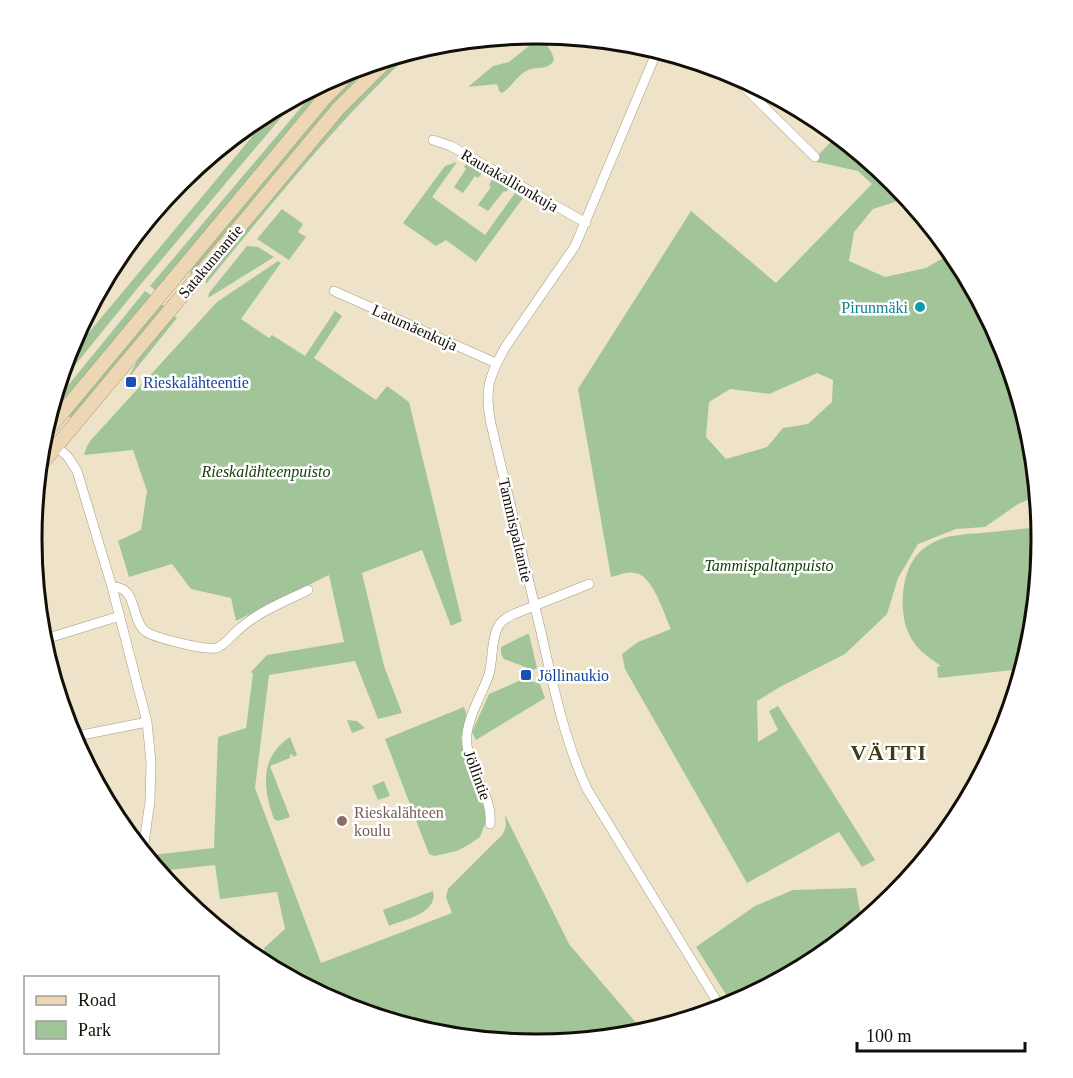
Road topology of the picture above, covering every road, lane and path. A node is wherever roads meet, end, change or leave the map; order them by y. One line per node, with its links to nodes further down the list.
1 (654, 59): 7 (street, Tammispaltantie)
2 (375, 72): 12 (main road, Satakunnantie)
3 (334, 88): 10 (main road, Satakunnantie)
4 (750, 93): 6 (street)
5 (434, 140): 7 (street, Rautakallionkuja)
6 (815, 157)
7 (586, 223): 9 (street, Tammispaltantie)
8 (334, 291): 9 (street, Latumäenkuja)
9 (496, 363): 17 (street, Tammispaltantie)
10 (57, 419)
11 (52, 443): 12 (street)
12 (57, 446): 13 (main road, Satakunnantie); 15 (street)
13 (50, 455)
14 (589, 584): 17 (street)
15 (112, 587): 16 (street); 18 (street)
16 (308, 590)
17 (535, 606): 22 (street, Jöllintie); 24 (street, Tammispaltantie)
18 (120, 616): 19 (street); 20 (street)
19 (52, 637)
20 (147, 722): 21 (street); 23 (street)
21 (83, 735)
22 (490, 824)
23 (143, 839)
24 (716, 1000)

